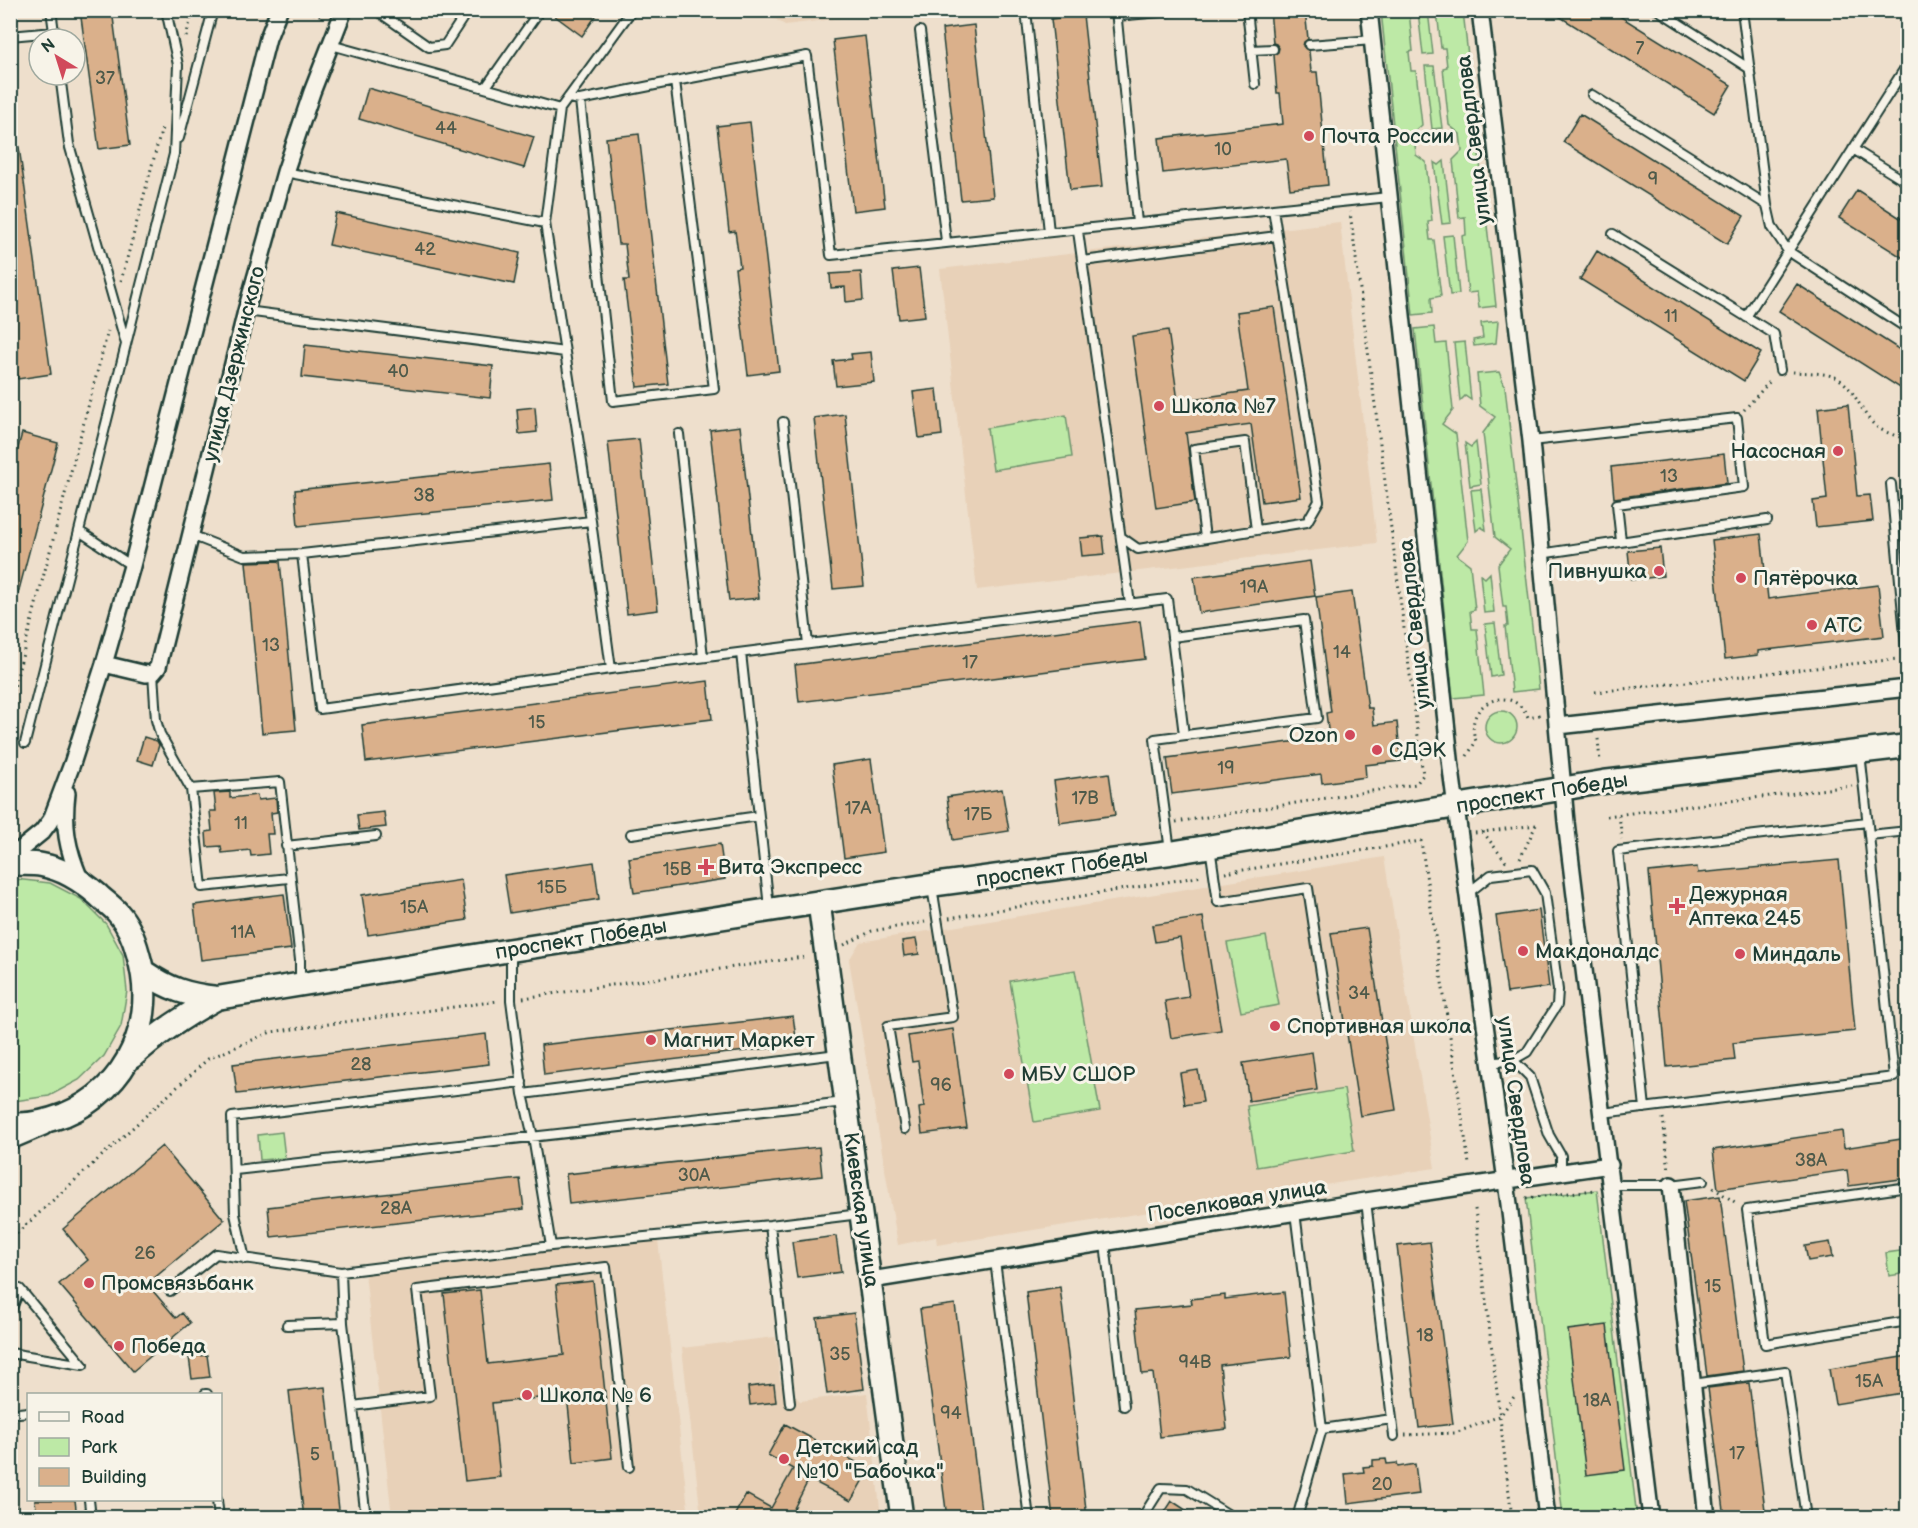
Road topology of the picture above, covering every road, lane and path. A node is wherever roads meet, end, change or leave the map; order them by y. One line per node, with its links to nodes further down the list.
1 (51, 10): 21 (lane)
2 (166, 10): 30 (lane)
3 (193, 10): 30 (path)
4 (213, 10): 43 (lane)
5 (279, 10): 83 (street)
6 (308, 10): 20 (path)
7 (344, 10): 26 (street, улица Дзержинского)
8 (376, 10): 9 (lane)
9 (468, 10)
10 (540, 10): 36 (lane)
11 (632, 10): 38 (lane)
12 (1026, 10): 53 (lane)
13 (1182, 10): 19 (lane)
14 (1247, 10): 29 (lane)
15 (1369, 10): 25 (street, улица Свердлова)
16 (1480, 10): 70 (street, улица Свердлова)
17 (1658, 10): 31 (lane)
18 (1742, 10): 31 (lane)
19 (1117, 13): 51 (lane)
20 (323, 17)
21 (54, 27)
22 (920, 31): 56 (lane)
23 (10, 36): 24 (lane)
24 (27, 36)
25 (1373, 40): 27 (lane); 46 (street, улица Свердлова)
26 (330, 45): 36 (lane); 44 (street, улица Дзержинского)
27 (1309, 45)
28 (1273, 49): 29 (lane)
29 (1251, 51): 34 (lane)
30 (178, 64): 43 (lane)
31 (1750, 69): 48 (lane)
32 (1908, 69): 42 (lane)
33 (675, 81): 39 (lane); 39 (lane); 56 (lane)
34 (1255, 84)
35 (62, 87): 59 (lane)
36 (486, 87): 40 (lane)
37 (1592, 95): 48 (lane)
38 (568, 98): 39 (lane); 40 (lane)
39 (580, 100)
40 (560, 109): 50 (lane)
41 (163, 122): 59 (path)
42 (1852, 149): 45 (lane); 57 (lane)
43 (174, 154): 63 (lane)
44 (285, 172): 50 (lane); 60 (street, улица Дзержинского)
45 (1908, 183)
46 (1389, 198): 47 (lane); 110 (street, улица Свердлова)
47 (1349, 202): 49 (lane); 115 (path)
48 (1767, 205): 57 (lane)
49 (1273, 209): 51 (lane); 55 (lane)
50 (545, 223): 64 (lane)
51 (1137, 223): 52 (lane)
52 (1078, 231): 53 (lane); 58 (lane)
53 (1049, 232): 56 (lane)
54 (1613, 234): 61 (lane)
55 (1278, 236): 58 (lane); 74 (lane)
56 (946, 242)
57 (1788, 251): 61 (lane); 62 (lane)
58 (1083, 261): 77 (lane)
59 (115, 306): 63 (lane); 96 (path)
60 (246, 311): 64 (lane); 76 (street, улица Дзержинского)
61 (1746, 317): 65 (lane)
62 (1908, 329)
63 (126, 345): 75 (lane)
64 (565, 352): 73 (lane)
65 (1780, 370): 66 (path); 69 (path)
66 (1737, 418): 70 (lane); 79 (lane)
67 (783, 422): 86 (lane)
68 (679, 434): 88 (lane)
69 (1908, 440)
70 (1531, 441): 81 (street, улица Свердлова)
71 (1891, 484): 82 (lane)
72 (1767, 520): 79 (lane)
73 (591, 521): 80 (lane); 92 (lane)
74 (1256, 530): 78 (lane); 78 (lane)
75 (79, 531): 83 (lane); 101 (lane)
76 (191, 535): 80 (lane); 93 (street, улица Дзержинского)
77 (1120, 537): 78 (lane); 84 (lane)
78 (1205, 538)
79 (1622, 541): 81 (lane)
80 (302, 554): 92 (lane)
81 (1540, 554): 98 (street, улица Свердлова)
82 (1903, 557): 89 (lane)
83 (132, 566): 90 (street)
84 (1130, 604): 85 (lane); 86 (lane)
85 (1172, 637): 99 (lane); 99 (lane)
86 (808, 644): 87 (lane)
87 (741, 652): 88 (lane); 112 (lane)
88 (703, 657): 92 (lane)
89 (1907, 658): 91 (lane); 95 (path)
90 (104, 664): 93 (street); 106 (street)
91 (1908, 667)
92 (610, 669)
93 (153, 674): 109 (lane)
94 (1908, 688): 98 (street)
95 (1595, 692)
96 (10, 703)
97 (1540, 715): 104 (path)
98 (1558, 726): 108 (street, улица Свердлова)
99 (1184, 735): 115 (lane)
100 (1598, 739): 105 (path)
101 (25, 743)
102 (1908, 746): 103 (main road, проспект Победы)
103 (1860, 752): 107 (lane); 108 (main road, проспект Победы)
104 (1464, 760)
105 (1601, 767)
106 (70, 772): 126 (street); 131 (street)
107 (1863, 784): 111 (path); 114 (lane)
108 (1563, 788): 110 (main road, проспект Победы); 154 (street, улица Свердлова)
109 (191, 789): 122 (lane); 130 (lane)
110 (1456, 806): 123 (main road, проспект Победы); 133 (street, улица Свердлова)
111 (1619, 815): 113 (path); 124 (path)
112 (759, 816): 118 (lane); 135 (lane)
113 (1606, 816)
114 (1867, 822): 120 (lane); 124 (lane)
115 (1165, 824): 125 (lane)
116 (1908, 831): 120 (lane)
117 (1483, 832): 119 (path); 128 (path); 128 (path)
118 (632, 834)
119 (1471, 834)
120 (1869, 835): 152 (lane)
121 (376, 836): 122 (lane)
122 (286, 846): 130 (lane)
123 (1209, 846): 125 (main road, проспект Победы); 129 (lane)
124 (1623, 850): 153 (lane)
125 (1170, 853): 132 (main road, проспект Победы)
126 (10, 858)
127 (10, 864): 131 (main road)
128 (1513, 873): 133 (lane); 147 (lane)
129 (1214, 875): 136 (path); 144 (lane); 160 (path)
130 (290, 878): 141 (lane)
131 (80, 879): 140 (main road)
132 (932, 885): 134 (main road, проспект Победы); 136 (lane)
133 (1467, 894): 148 (street, улица Свердлова)
134 (819, 903): 135 (main road, проспект Победы); 145 (main road, Киевская улица)
135 (770, 911): 138 (main road, проспект Победы)
136 (937, 920): 137 (path); 157 (lane)
137 (844, 945)
138 (510, 950): 141 (main road, проспект Победы); 143 (lane)
139 (803, 957): 143 (path)
140 (144, 972): 142 (main road, проспект Победы); 146 (main road)
141 (300, 983): 142 (main road, проспект Победы)
142 (217, 998): 146 (main road, проспект Победы)
143 (511, 1000): 149 (lane); 176 (path)
144 (1329, 1026)
145 (839, 1054): 150 (lane); 151 (main road, Киевская улица)
146 (128, 1060): 155 (main road)
147 (1513, 1060): 148 (lane); 163 (lane)
148 (1490, 1063): 164 (street, улица Свердлова)
149 (522, 1082): 150 (lane); 162 (lane)
150 (523, 1094): 158 (lane)
151 (846, 1102): 158 (lane); 174 (main road, Киевская улица)
152 (1662, 1106): 153 (lane); 166 (path)
153 (1645, 1108): 154 (lane)
154 (1602, 1113): 161 (street, улица Свердлова)
155 (50, 1120): 156 (main road); 159 (main road)
156 (10, 1124)
157 (905, 1129)
158 (533, 1137): 162 (lane); 178 (lane)
159 (10, 1138)
160 (1469, 1164)
161 (1610, 1166): 163 (street, Поселковая улица); 167 (street, улица Свердлова)
162 (235, 1170): 179 (lane)
163 (1561, 1173): 164 (street, Поселковая улица)
164 (1505, 1182): 170 (street, Поселковая улица); 189 (street, улица Свердлова)
165 (1703, 1182): 166 (lane); 172 (path)
166 (1671, 1185): 167 (lane); 190 (street)
167 (1604, 1187): 169 (path); 215 (street, улица Свердлова)
168 (1908, 1187): 172 (lane)
169 (1526, 1198)
170 (1366, 1201): 173 (street, Поселковая улица); 197 (lane)
171 (1475, 1209): 196 (path)
172 (1747, 1210): 185 (lane)
173 (1295, 1212): 177 (street, Поселковая улица); 198 (lane)
174 (861, 1214): 175 (lane); 182 (main road, Киевская улица)
175 (770, 1225): 178 (lane); 191 (lane)
176 (10, 1243)
177 (1105, 1244): 180 (street, Поселковая улица); 193 (lane)
178 (551, 1246): 181 (lane)
179 (245, 1259): 181 (lane); 183 (lane)
180 (995, 1261): 182 (street, Поселковая улица); 209 (lane)
181 (341, 1272): 186 (lane)
182 (871, 1281): 208 (main road, Киевская улица)
183 (170, 1291)
184 (10, 1313): 188 (lane)
185 (1908, 1321)
186 (343, 1323): 187 (lane); 192 (lane)
187 (287, 1325)
188 (10, 1353)
189 (1530, 1376): 196 (path); 214 (street, улица Свердлова)
190 (1693, 1384): 216 (street); 217 (lane)
191 (790, 1403)
192 (352, 1406): 200 (lane); 207 (lane)
193 (1124, 1406)
194 (27, 1412): 195 (lane)
195 (10, 1414)
196 (1500, 1416): 199 (path); 213 (path)
197 (1392, 1419): 198 (lane); 199 (lane)
198 (1322, 1429): 212 (lane)
199 (1394, 1436)
200 (629, 1467)
201 (89, 1501): 205 (lane)
202 (217, 1501): 206 (lane)
203 (10, 1504): 204 (lane)
204 (12, 1518)
205 (91, 1518)
206 (219, 1518)
207 (366, 1518)
208 (902, 1518)
209 (1029, 1518)
210 (1142, 1518): 211 (lane)
211 (1234, 1518)
212 (1297, 1518)
213 (1512, 1518)
214 (1547, 1518)
215 (1651, 1518)
216 (1707, 1518)
217 (1806, 1518)

